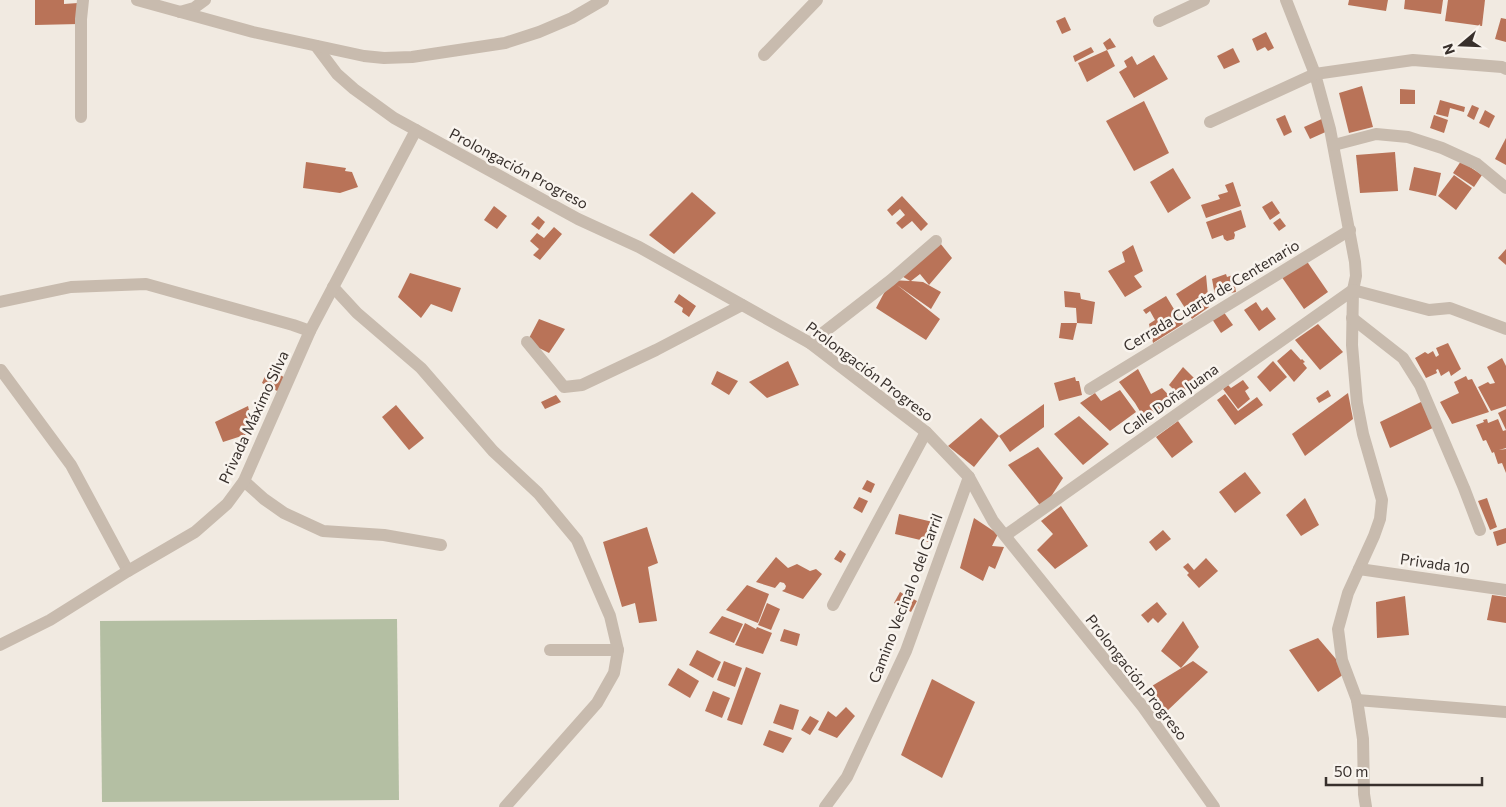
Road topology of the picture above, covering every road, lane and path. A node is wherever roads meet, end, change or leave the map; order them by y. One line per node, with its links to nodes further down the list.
1 (83, 0): 14 (street)
2 (137, 0): 8 (street)
3 (205, 0): 8 (street)
4 (604, 0): 10 (street)
5 (817, 0): 11 (street)
6 (1204, 0): 9 (street)
7 (1286, 0): 13 (street)
8 (180, 12): 10 (street)
9 (1159, 21)
10 (316, 46): 16 (street, Prolongación Progreso)
11 (764, 55)
12 (1506, 69): 13 (street)
13 (1315, 74): 15 (street); 17 (street)
14 (81, 117)
15 (1210, 122)
16 (416, 130): 21 (street, Privada Máximo Silva); 24 (street, Prolongación Progreso)
17 (1334, 145): 18 (street); 19 (street)
18 (1506, 188)
19 (1350, 230): 22 (street); 31 (street, Cerrada Cuarta de Centenario)
20 (936, 241): 29 (street)
21 (333, 288): 27 (street, Privada Máximo Silva); 44 (street)
22 (1353, 290): 25 (street); 26 (street); 36 (street, Calle Doña Juana)
23 (0, 302): 27 (street)
24 (742, 305): 28 (street); 29 (street, Prolongación Progreso)
25 (1352, 318): 35 (street); 38 (street)
26 (1506, 329)
27 (310, 331): 34 (street, Privada Máximo Silva)
28 (527, 342)
29 (810, 343): 32 (street, Prolongación Progreso)
30 (0, 369): 39 (street)
31 (1090, 388)
32 (926, 432): 33 (street, Prolongación Progreso); 41 (street)
33 (969, 477): 36 (street, Prolongación Progreso); 48 (street, Camino Vecinal o del Carril)
34 (244, 481): 37 (street); 39 (street, Privada Máximo Silva)
35 (1480, 530)
36 (1006, 535): 49 (street, Prolongación Progreso)
37 (441, 545)
38 (1359, 569): 40 (street, Privada 10); 45 (street)
39 (128, 571): 42 (street, Privada Máximo Silva)
40 (1506, 590)
41 (833, 605)
42 (0, 645)
43 (550, 650): 44 (street)
44 (618, 650): 47 (street)
45 (1356, 700): 46 (street); 50 (street)
46 (1506, 712)
47 (505, 807)
48 (825, 807)
49 (1214, 807)
50 (1366, 807)

